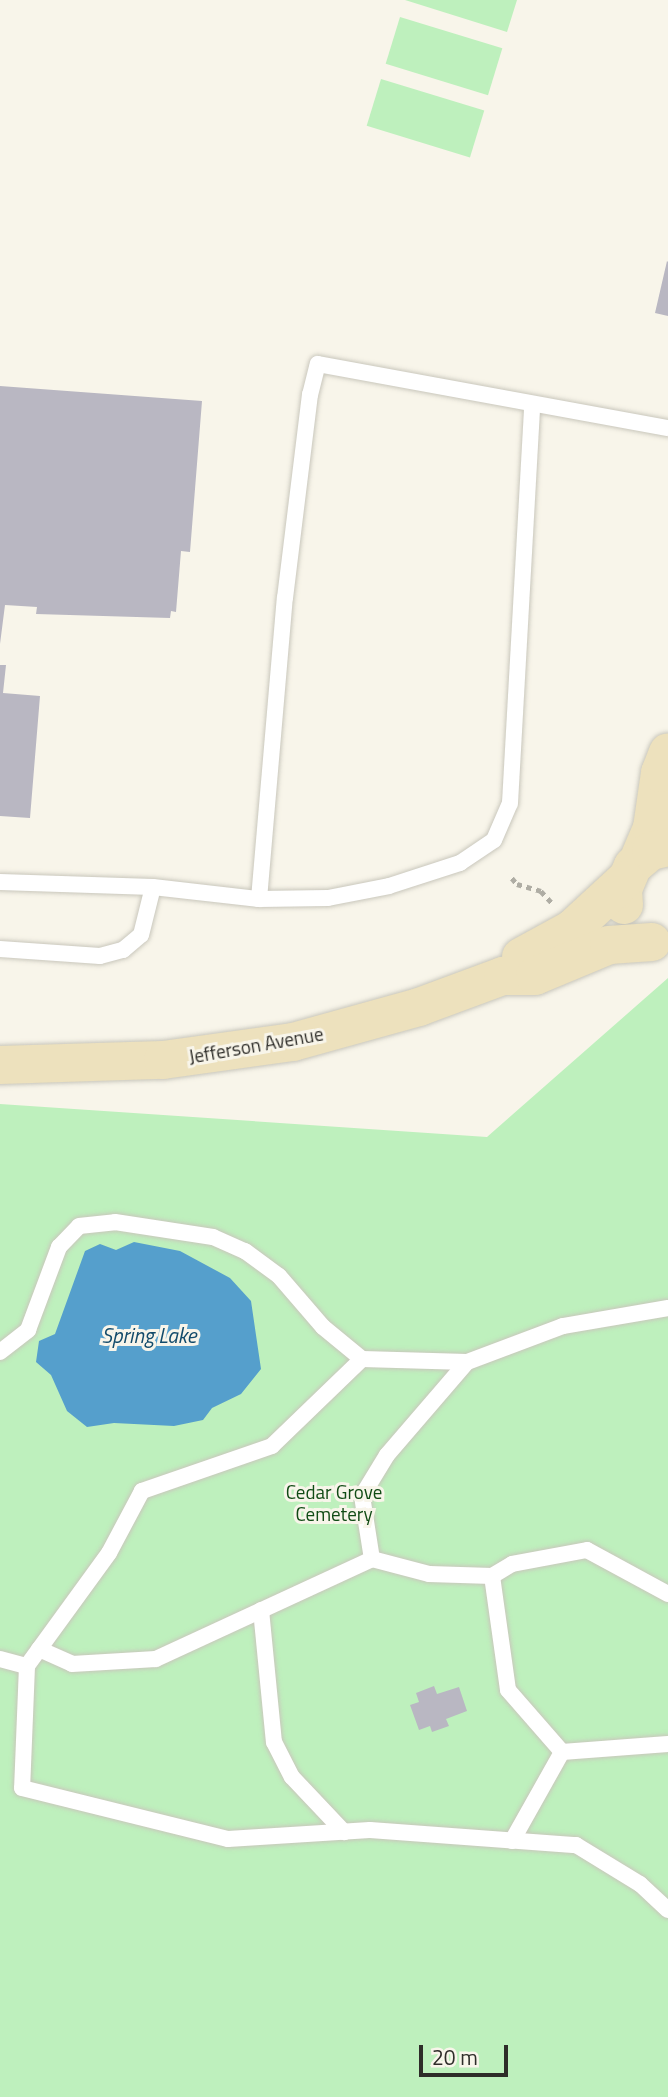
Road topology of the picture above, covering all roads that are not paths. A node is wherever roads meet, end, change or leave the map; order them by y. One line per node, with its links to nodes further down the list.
1 (532, 405): 2 (lane); 7 (lane); 7 (lane)
2 (668, 428)
3 (668, 752): 4 (main road)
4 (644, 863): 8 (main road); 10 (main road, Jefferson Avenue)
5 (0, 882): 6 (lane)
6 (153, 887): 7 (lane); 9 (lane)
7 (259, 899)
8 (660, 944): 10 (main road, Jefferson Avenue)
9 (0, 948)
10 (503, 976): 11 (main road, Jefferson Avenue)
11 (0, 1065)
12 (668, 1308): 15 (lane)
13 (0, 1352): 14 (lane)
14 (362, 1359): 15 (lane); 20 (lane)
15 (467, 1362): 16 (lane)
16 (372, 1559): 17 (lane); 19 (lane)
17 (492, 1576): 18 (lane); 24 (lane)
18 (668, 1594)
19 (261, 1610): 20 (lane); 25 (lane)
20 (39, 1649): 22 (lane)
21 (0, 1659): 22 (lane)
22 (27, 1666): 25 (lane)
23 (668, 1744): 24 (lane)
24 (562, 1752): 26 (lane)
25 (344, 1832): 26 (lane)
26 (512, 1841): 27 (lane)
27 (668, 1910)

